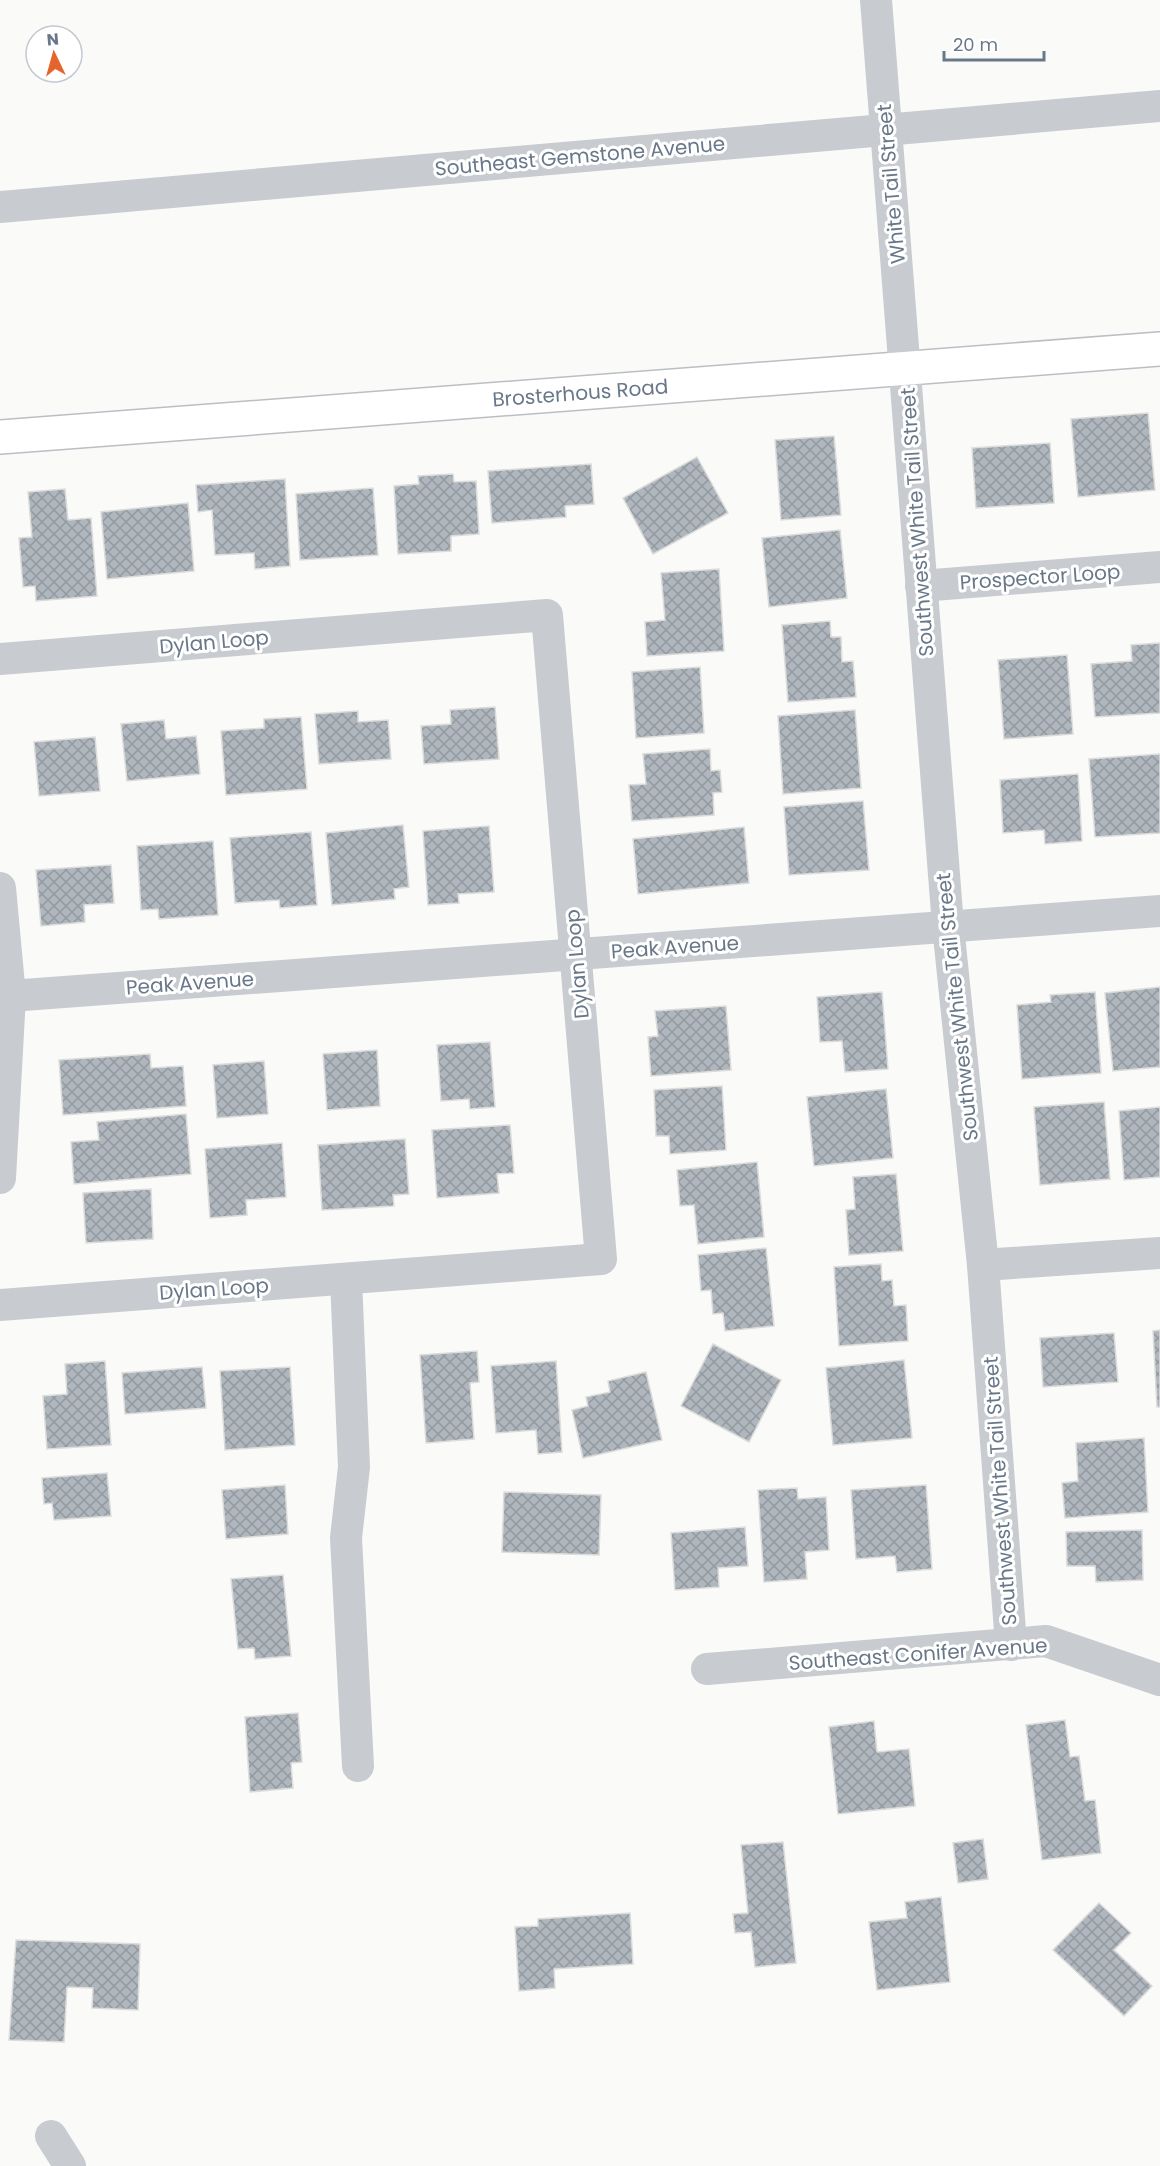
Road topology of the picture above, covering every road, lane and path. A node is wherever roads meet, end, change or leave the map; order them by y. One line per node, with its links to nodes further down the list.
1 (876, 0): 3 (street, White Tail Street)
2 (1160, 106): 3 (street, Southeast Gemstone Avenue)
3 (887, 130): 4 (street, Southeast Gemstone Avenue); 6 (street, White Tail Street)
4 (0, 207)
5 (1160, 350): 6 (street, Brosterhous Road)
6 (906, 369): 7 (street, Brosterhous Road); 9 (street, Southwest White Tail Street)
7 (0, 436)
8 (1160, 567): 9 (street, Prospector Loop)
9 (921, 586): 13 (street, Southwest White Tail Street)
10 (0, 659): 14 (street, Dylan Loop)
11 (0, 888): 15 (street)
12 (1160, 911): 13 (street, Peak Avenue)
13 (948, 926): 14 (street, Peak Avenue); 18 (street, Southwest White Tail Street)
14 (577, 954): 15 (street, Peak Avenue); 19 (street, Dylan Loop)
15 (10, 996): 16 (street)
16 (0, 1178)
17 (1160, 1253): 18 (street)
18 (983, 1265): 21 (street, Southwest White Tail Street)
19 (346, 1279): 20 (street, Dylan Loop); 24 (street)
20 (0, 1305)
21 (1011, 1645): 22 (street, Southeast Conifer Avenue); 23 (street, Southeast Conifer Avenue)
22 (707, 1669)
23 (1160, 1680)
24 (358, 1766)
25 (51, 2136): 26 (street)
26 (70, 2166)

